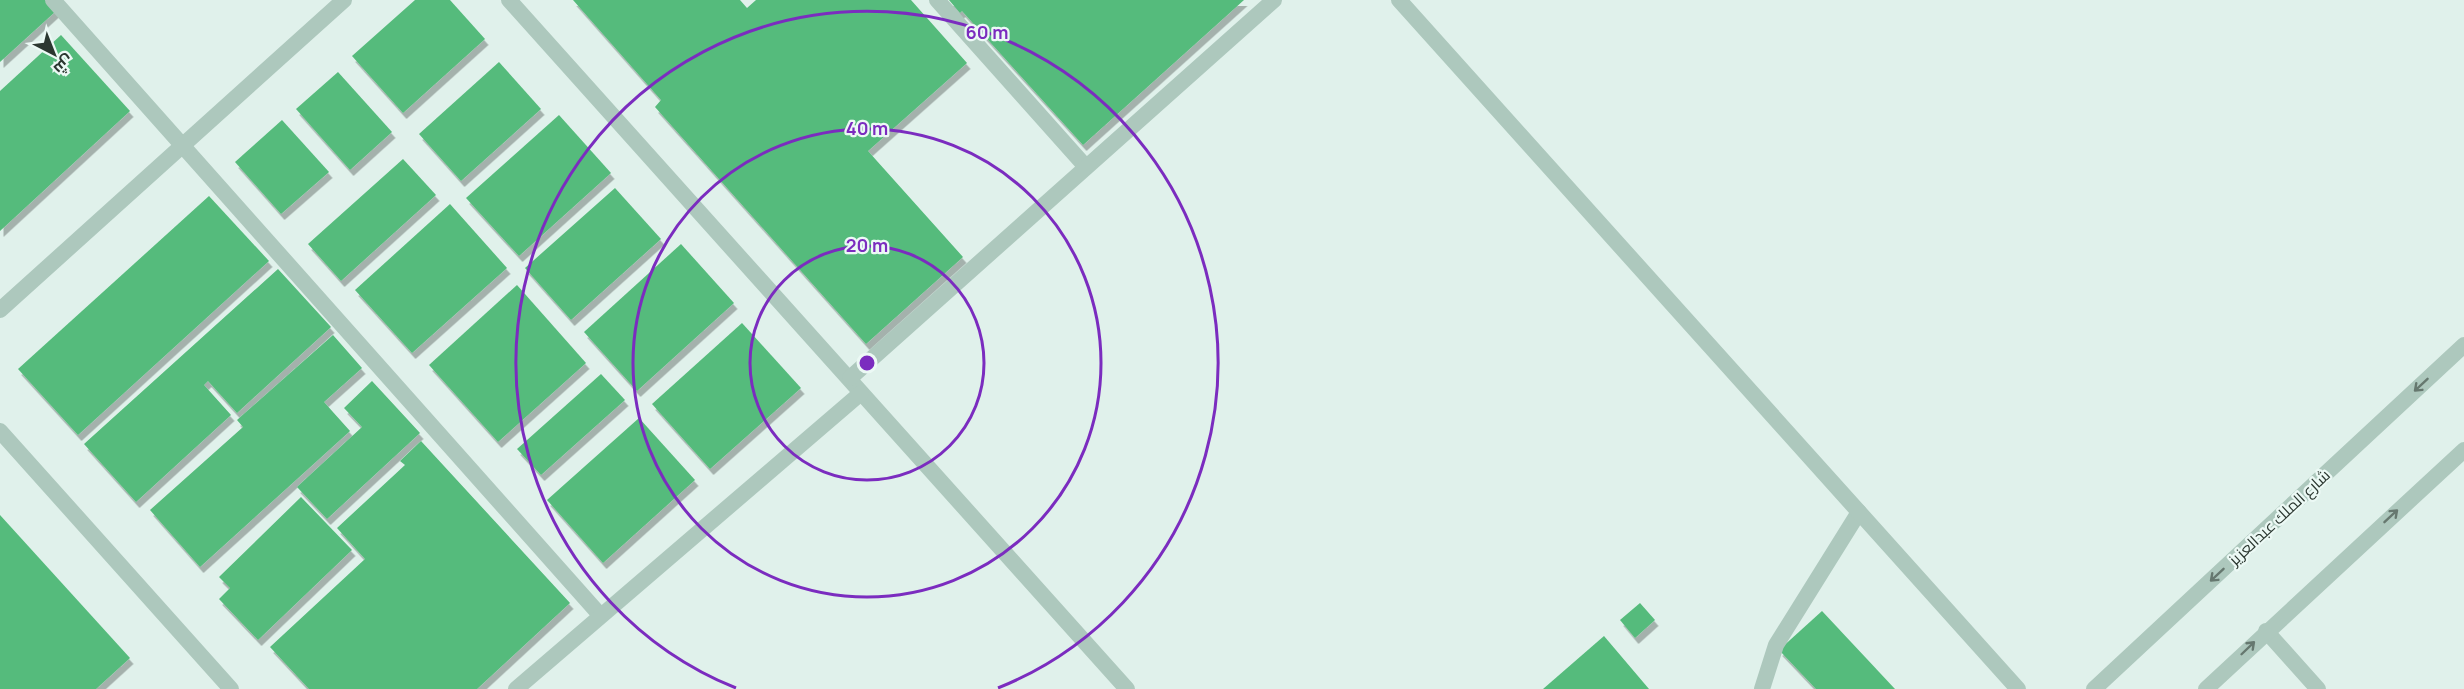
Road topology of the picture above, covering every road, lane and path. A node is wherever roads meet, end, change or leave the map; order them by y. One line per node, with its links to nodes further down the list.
1 (53, 0): 7 (street)
2 (344, 0): 7 (street)
3 (508, 0): 11 (street)
4 (937, 0): 8 (street)
5 (1274, 0): 8 (street)
6 (1400, 0): 15 (street)
7 (182, 146): 9 (street); 16 (street)
8 (1086, 167): 11 (street)
9 (0, 310)
10 (2464, 345): 23 (street, شارع الملك عبدالعزيز, one-way to 23)
11 (850, 378): 12 (street)
12 (861, 393): 16 (street); 20 (street)
13 (0, 431): 18 (street)
14 (2464, 450): 17 (street, one-way to 14)
15 (1859, 512): 21 (street); 22 (street)
16 (600, 615): 19 (street)
17 (2266, 631): 24 (street, one-way to 17); 25 (street)
18 (231, 689)
19 (516, 689)
20 (1127, 689)
21 (1762, 689)
22 (2018, 689)
23 (2094, 689)
24 (2206, 689)
25 (2318, 689)

